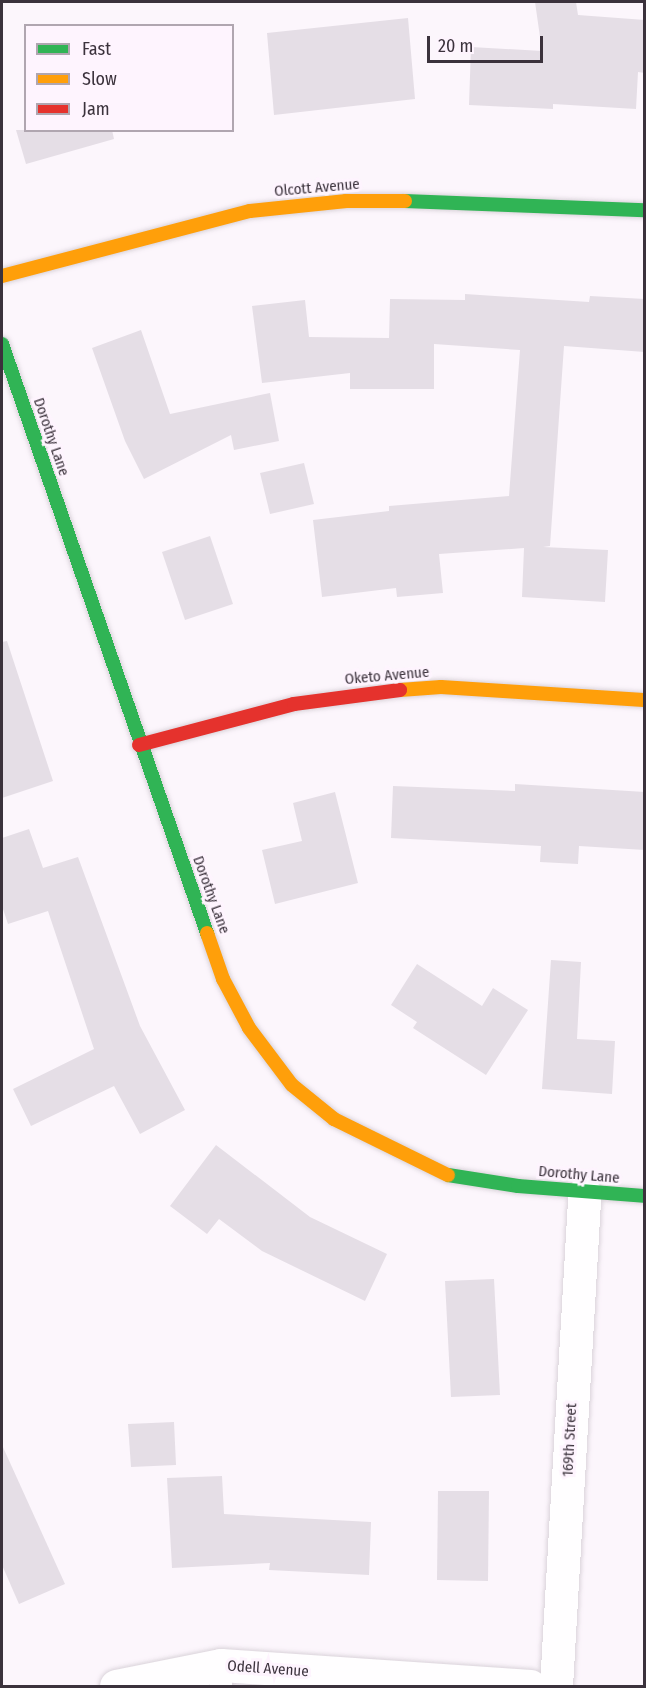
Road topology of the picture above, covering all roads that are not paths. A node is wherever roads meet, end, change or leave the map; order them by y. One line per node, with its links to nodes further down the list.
1 (645, 210): 2 (street, Olcott Avenue)
2 (2, 276)
3 (2, 344): 5 (street, Dorothy Lane)
4 (645, 700): 5 (street, Oketo Avenue)
5 (139, 745): 6 (street, Dorothy Lane)
6 (584, 1193): 7 (street, Dorothy Lane); 11 (street, 169th Street)
7 (645, 1196)
8 (221, 1676): 9 (street, Odell Avenue); 10 (street, Odell Avenue)
9 (116, 1686)
10 (530, 1686)
11 (556, 1686)

